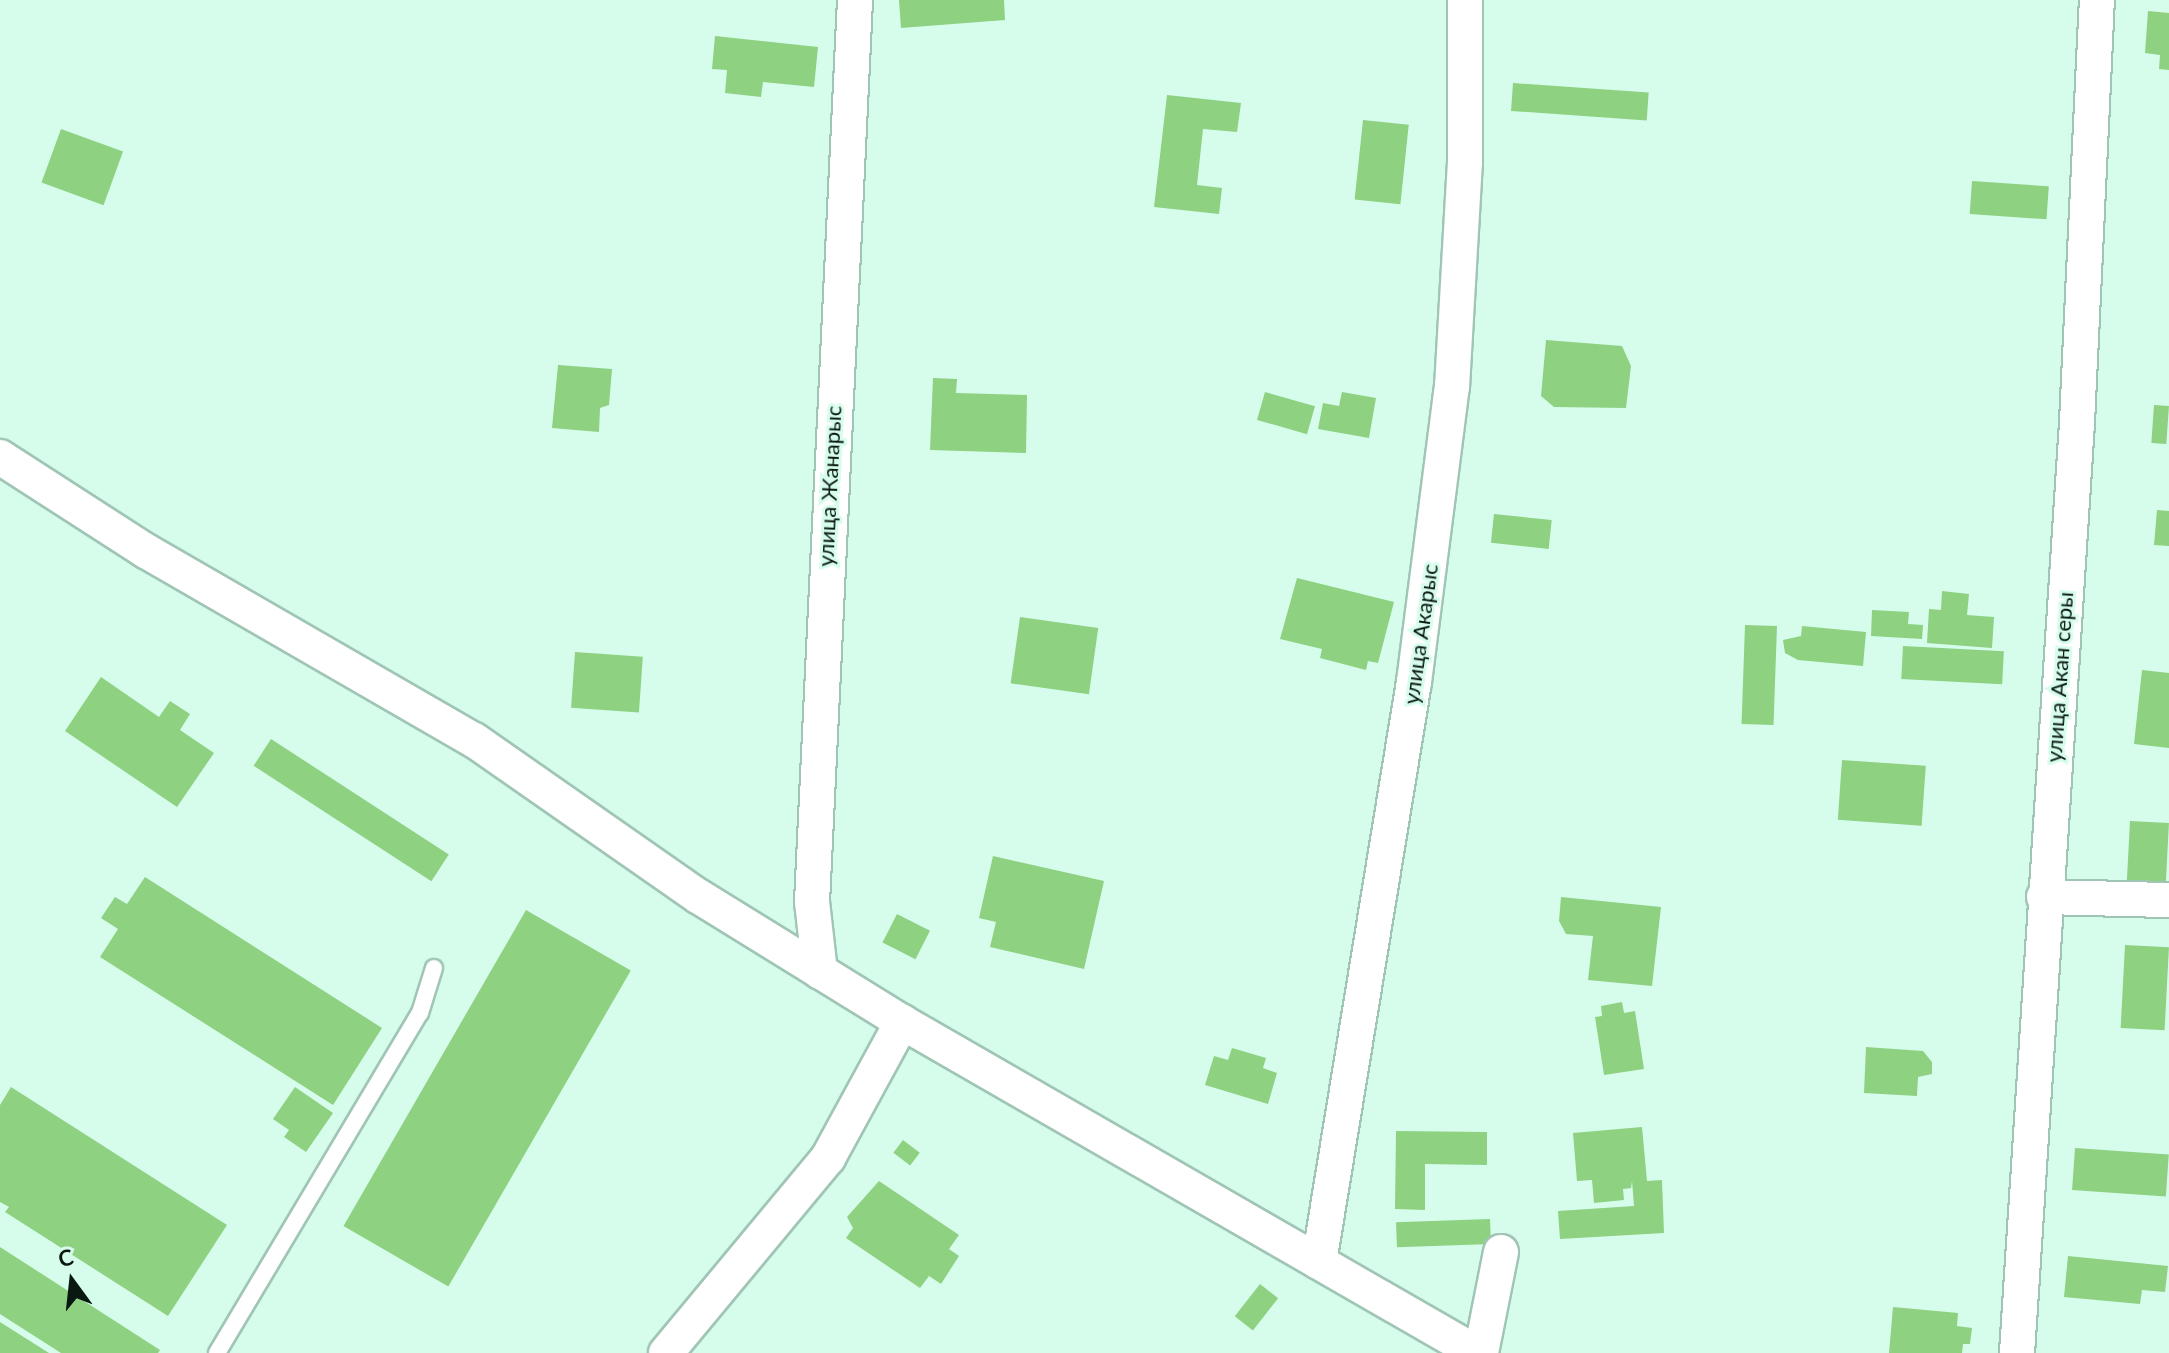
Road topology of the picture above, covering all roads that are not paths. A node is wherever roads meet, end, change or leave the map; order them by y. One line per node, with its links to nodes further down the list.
1 (855, 0): 8 (street, улица Жанарыс)
2 (1465, 0): 11 (street, улица Акарыс)
3 (2097, 0): 5 (street, улица Акан серы)
4 (0, 457): 8 (street)
5 (2044, 897): 6 (street); 15 (street, улица Акан серы)
6 (2169, 900)
7 (434, 968): 12 (lane)
8 (820, 972): 9 (street)
9 (902, 1022): 11 (street); 13 (street)
10 (1501, 1252): 14 (street)
11 (1319, 1262): 14 (street)
12 (217, 1353)
13 (666, 1353)
14 (1479, 1353)
15 (2017, 1353)

